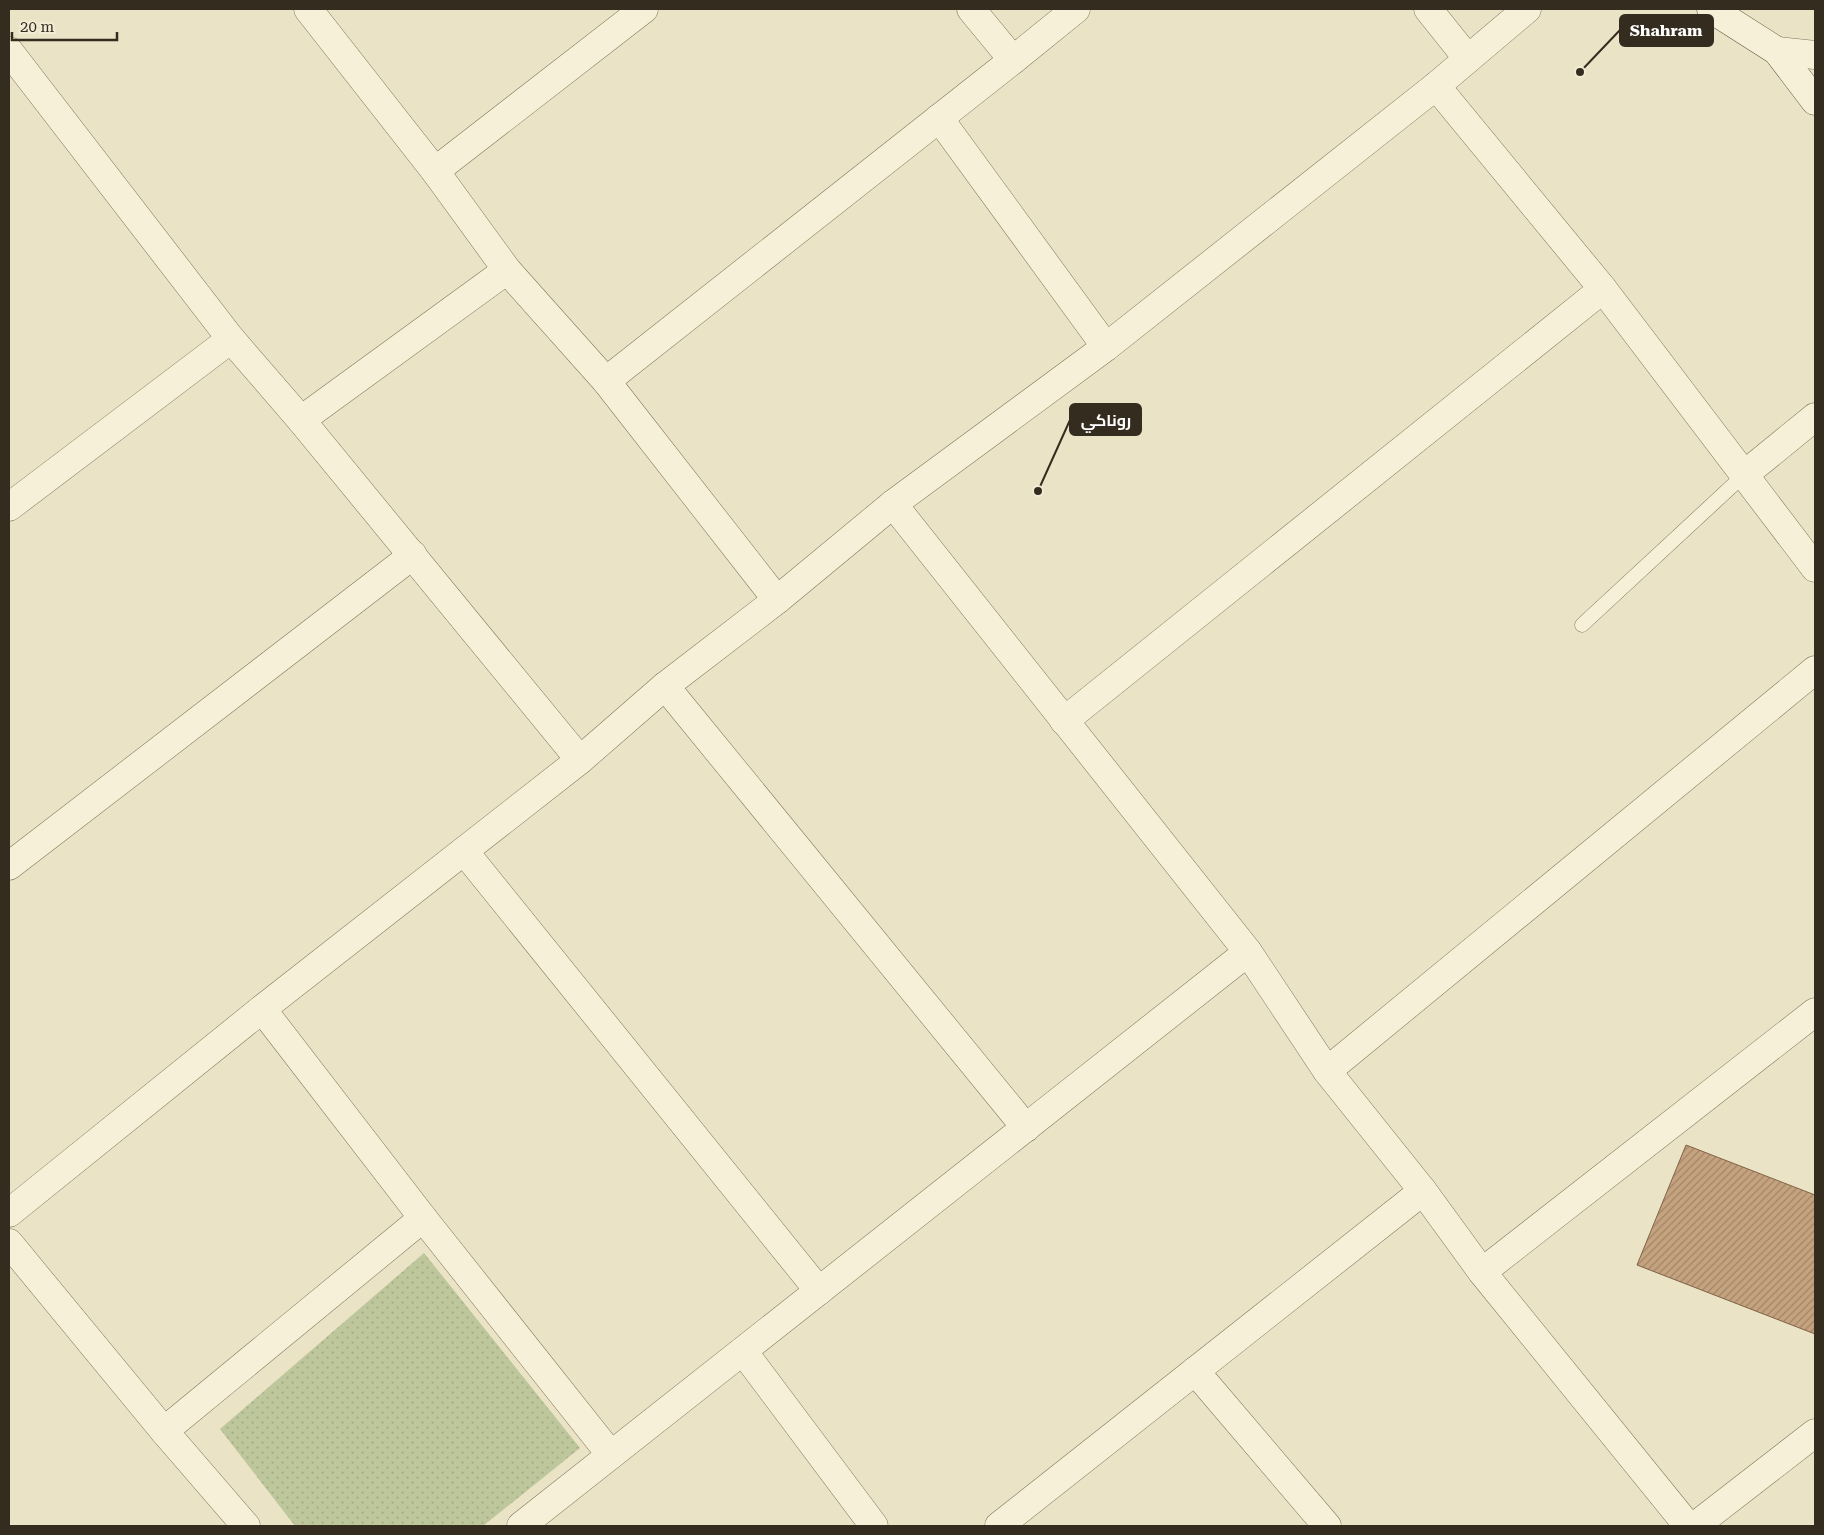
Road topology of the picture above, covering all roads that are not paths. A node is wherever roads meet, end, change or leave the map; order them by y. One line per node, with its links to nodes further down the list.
1 (308, 9): 16 (street)
2 (644, 9): 16 (street)
3 (972, 9): 12 (street)
4 (1076, 9): 12 (street)
5 (1428, 9): 11 (street)
6 (1526, 9): 11 (street)
7 (1727, 13): 9 (street)
8 (9, 51): 19 (street)
9 (1777, 51): 10 (street); 14 (street)
10 (1815, 55)
11 (1468, 59): 13 (street)
12 (1013, 60): 15 (street)
13 (1436, 86): 18 (street); 20 (street)
14 (1815, 101)
15 (939, 118): 20 (street); 21 (street)
16 (435, 172): 17 (street)
17 (507, 270): 21 (street); 23 (street)
18 (1603, 289): 24 (street); 33 (street)
19 (232, 338): 23 (street); 25 (street)
20 (1106, 347): 26 (street)
21 (606, 381): 29 (street)
22 (1815, 417): 24 (street)
23 (301, 420): 27 (street)
24 (1745, 474): 28 (street); 30 (lane)
25 (11, 501)
26 (893, 504): 29 (street); 33 (street)
27 (412, 555): 34 (street); 36 (street)
28 (1815, 568)
29 (776, 600): 32 (street)
30 (1582, 625)
31 (1815, 670): 40 (street)
32 (665, 686): 34 (street); 41 (street)
33 (1064, 722): 37 (street)
34 (580, 760): 35 (street)
35 (464, 851): 38 (street); 47 (street)
36 (9, 866)
37 (1248, 952): 40 (street); 41 (street)
38 (262, 1009): 43 (street); 44 (street)
39 (1815, 1012): 46 (street)
40 (1327, 1071): 42 (street)
41 (1026, 1128): 47 (street)
42 (1423, 1191): 46 (street); 49 (street)
43 (9, 1213)
44 (424, 1218): 50 (street); 52 (street)
45 (9, 1243): 50 (street)
46 (1482, 1272): 58 (street)
47 (819, 1291): 48 (street)
48 (743, 1351): 52 (street); 55 (street)
49 (1195, 1372): 56 (street); 57 (street)
50 (164, 1431): 53 (street)
51 (1815, 1433): 59 (street)
52 (611, 1455): 54 (street)
53 (246, 1526)
54 (521, 1526)
55 (874, 1526)
56 (1001, 1526)
57 (1328, 1526)
58 (1688, 1526)
59 (1695, 1526)

